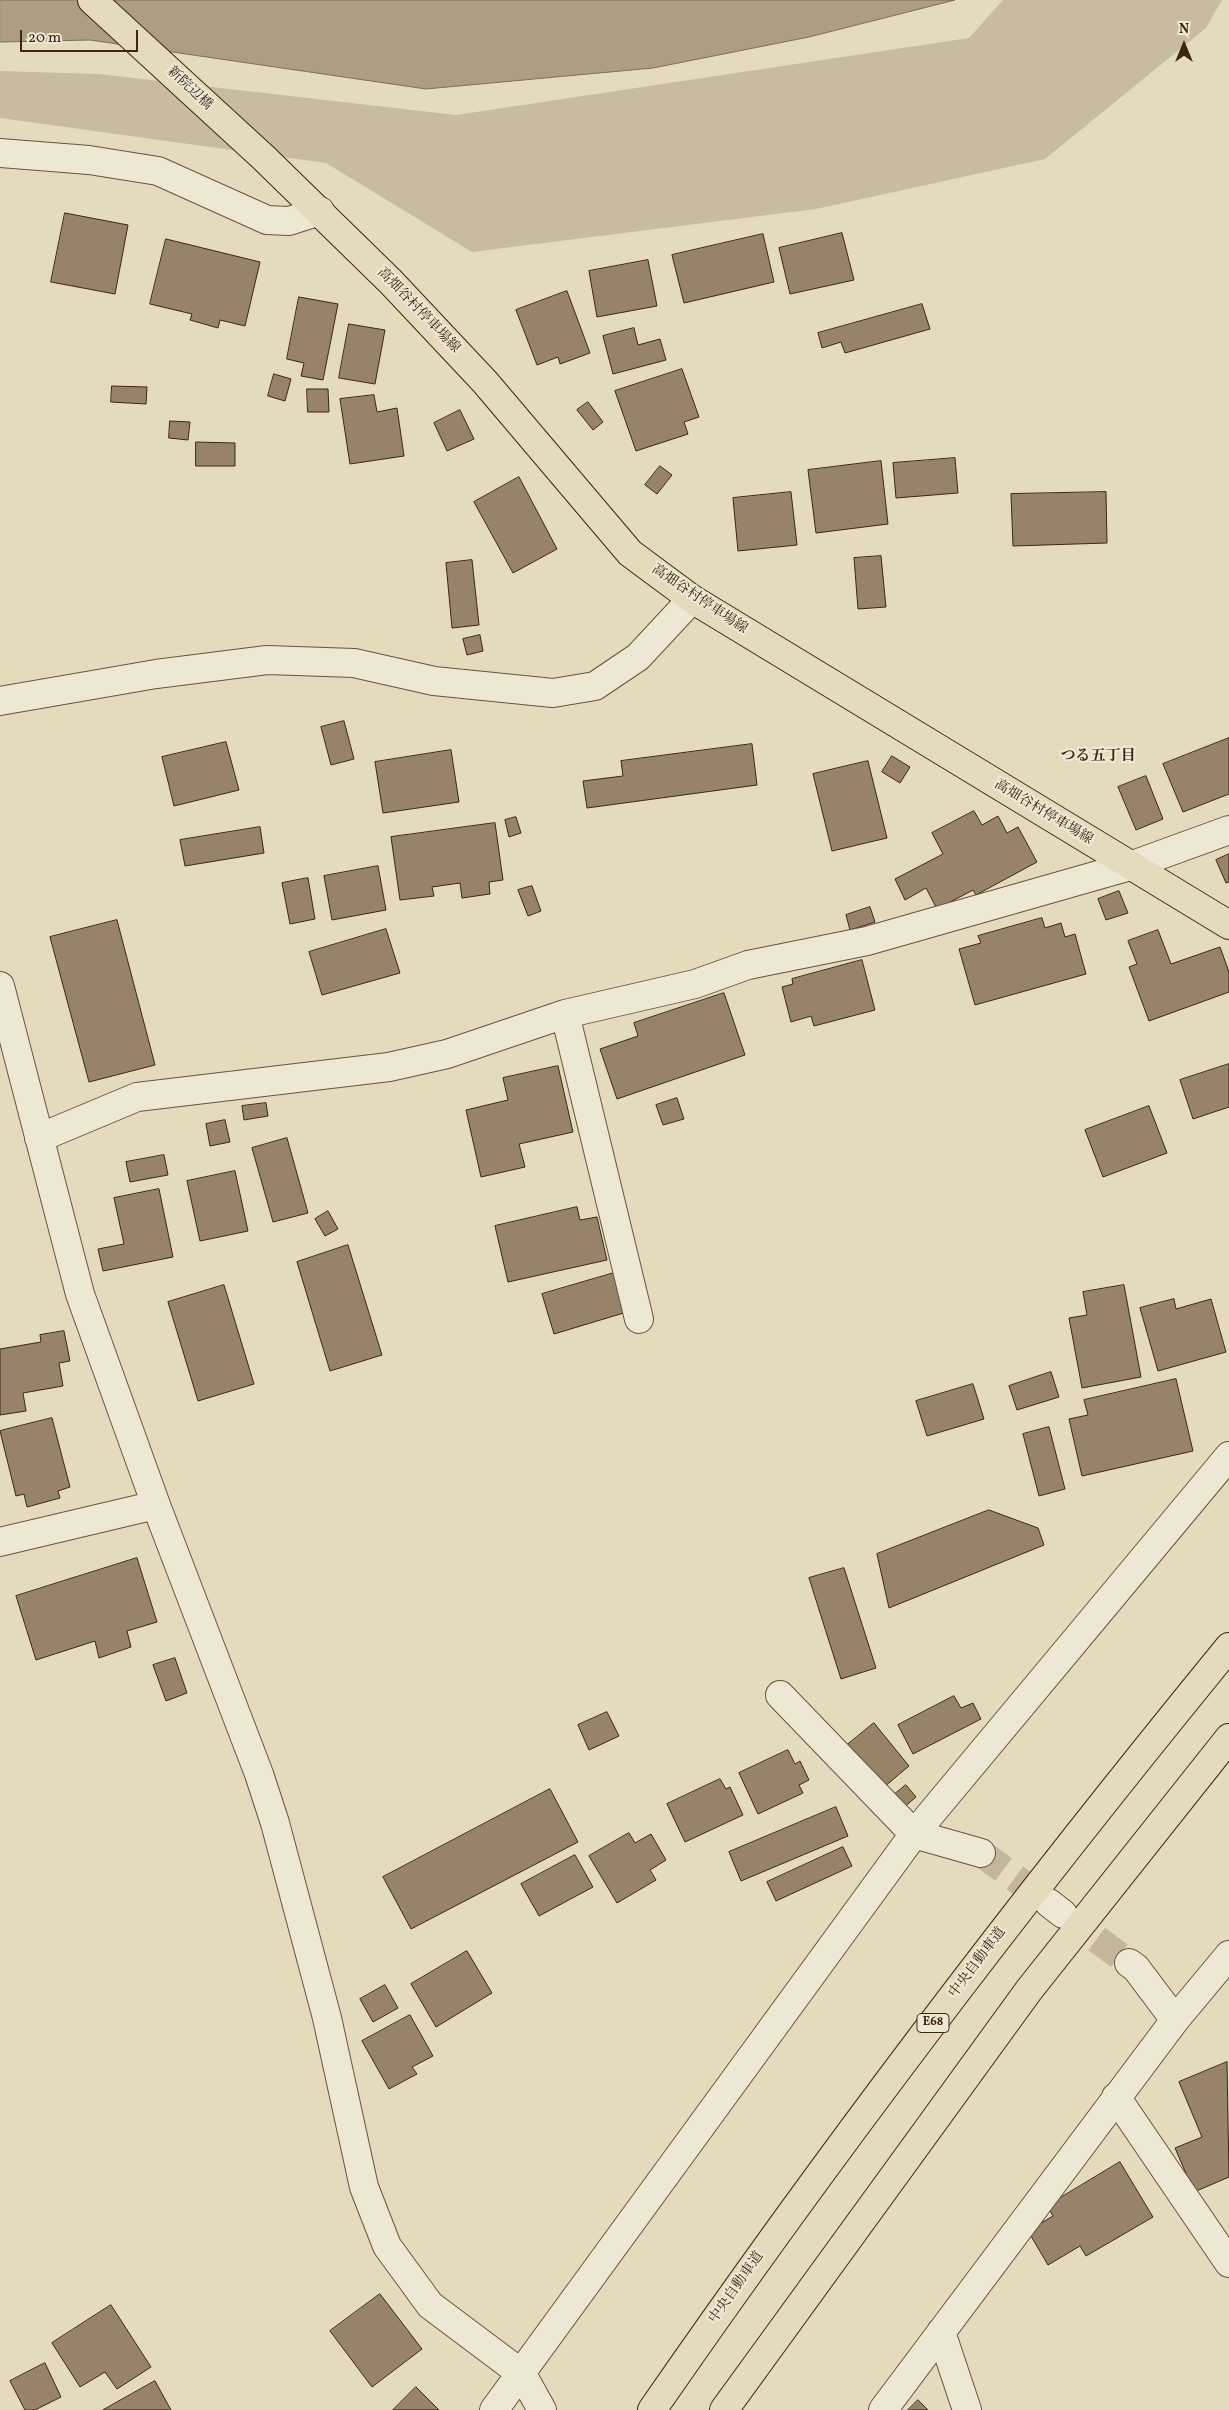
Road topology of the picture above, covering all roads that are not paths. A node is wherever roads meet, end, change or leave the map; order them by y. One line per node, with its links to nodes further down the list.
1 (92, 0): 3 (main road, 新院辺橋)
2 (0, 153): 4 (street)
3 (264, 158): 4 (main road, 高畑谷村停車場線)
4 (320, 211): 5 (main road, 高畑谷村停車場線)
5 (692, 599): 6 (street); 8 (main road, 高畑谷村停車場線)
6 (0, 701)
7 (1229, 830): 8 (street)
8 (1130, 866): 9 (main road, 高畑谷村停車場線); 11 (street)
9 (1229, 925)
10 (0, 986): 12 (street)
11 (565, 1014): 12 (street); 13 (street)
12 (39, 1138): 15 (street)
13 (639, 1319)
14 (1229, 1456): 22 (street)
15 (156, 1505): 16 (street); 30 (street)
16 (0, 1542)
17 (1229, 1633): 21 (main road)
18 (1229, 1647): 21 (main road, 中央自動車道 / E68)
19 (780, 1695): 22 (street)
20 (1229, 1738): 34 (main road)
21 (1107, 1796): 33 (main road, 中央自動車道 / E68)
22 (914, 1834): 23 (street); 30 (street)
23 (981, 1853)
24 (1229, 1955): 26 (street)
25 (1129, 1963): 26 (street)
26 (1175, 2020): 27 (street)
27 (1116, 2097): 28 (street); 29 (street)
28 (1229, 2263)
29 (941, 2332): 35 (street); 36 (street)
30 (522, 2374): 31 (street); 32 (street)
31 (494, 2410)
32 (542, 2410)
33 (652, 2410)
34 (724, 2410)
35 (883, 2410)
36 (966, 2410)

